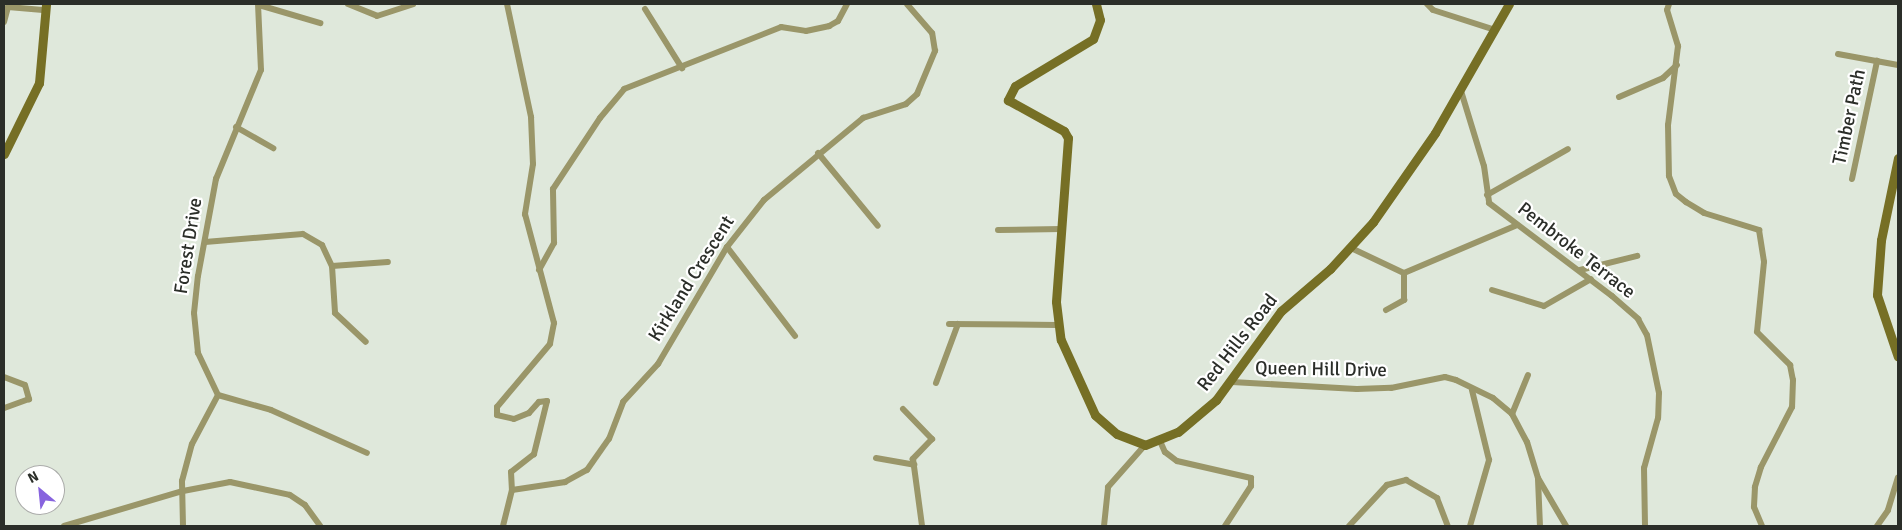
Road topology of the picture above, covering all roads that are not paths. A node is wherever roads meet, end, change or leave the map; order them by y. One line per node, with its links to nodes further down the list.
1 (258, 4): 14 (street); 23 (street, Forest Drive)
2 (348, 4): 3 (street)
3 (413, 4)
4 (507, 4): 41 (street)
5 (847, 4): 20 (street)
6 (907, 4): 26 (street, Kirkland Crescent)
7 (1096, 4): 33 (main road)
8 (1426, 4): 15 (street)
9 (1509, 4): 15 (main road, Red Hills Road)
10 (1669, 4): 18 (street)
11 (44, 6): 13 (street); 27 (main road)
12 (645, 9): 20 (street)
13 (4, 22)
14 (320, 23)
15 (1495, 30): 21 (main road, Red Hills Road)
16 (1838, 54): 17 (street)
17 (1876, 61): 19 (street); 29 (street, Timber Path)
18 (1677, 64): 22 (street); 84 (street)
19 (1898, 65)
20 (682, 68): 41 (street)
21 (1461, 91): 30 (street); 37 (main road, Red Hills Road)
22 (1619, 97)
23 (236, 127): 24 (street); 35 (street, Forest Drive)
24 (273, 148)
25 (1568, 149): 30 (street)
26 (818, 153): 32 (street); 36 (street, Kirkland Crescent)
27 (4, 154)
28 (1898, 158): 52 (main road)
29 (1852, 178)
30 (1487, 195): 31 (street, Pembroke Terrace)
31 (1517, 225): 42 (street, Pembroke Terrace); 43 (street)
32 (878, 226)
33 (1060, 229): 34 (street); 49 (main road)
34 (998, 230)
35 (205, 242): 40 (street); 58 (street, Forest Drive)
36 (727, 247): 50 (street); 69 (street, Kirkland Crescent)
37 (1351, 248): 43 (street); 55 (main road, Red Hills Road)
38 (1637, 256): 42 (street)
39 (388, 262): 40 (street)
40 (332, 266): 51 (street)
41 (539, 270): 69 (street)
42 (1580, 270): 44 (street, Pembroke Terrace)
43 (1404, 274): 46 (street)
44 (1591, 279): 45 (street); 83 (street, Pembroke Terrace)
45 (1492, 290)
46 (1386, 310)
47 (949, 324): 48 (street)
48 (958, 324): 49 (street); 56 (street)
49 (1057, 325): 63 (main road)
50 (795, 336)
51 (366, 342)
52 (1898, 357)
53 (1528, 375): 61 (street)
54 (4, 377): 59 (street)
55 (1232, 382): 57 (street, Queen Hill Drive); 62 (main road, Red Hills Road)
56 (936, 383)
57 (1472, 390): 61 (street, Queen Hill Drive); 80 (street)
58 (218, 395): 64 (street); 70 (street)
59 (4, 408)
60 (903, 409): 66 (street)
61 (1512, 414): 68 (street, Queen Hill Drive)
62 (1160, 440): 63 (main road, Red Hills Road); 77 (street)
63 (1145, 445): 76 (street)
64 (366, 453)
65 (876, 458): 66 (street)
66 (914, 465): 75 (street)
67 (1898, 477): 85 (street)
68 (1538, 478): 81 (street); 82 (street, Queen Hill Drive)
69 (512, 490): 74 (street)
70 (183, 491): 71 (street); 72 (street); 73 (street)
71 (64, 526)
72 (183, 526)
73 (320, 526)
74 (503, 526)
75 (922, 526)
76 (1104, 526)
77 (1224, 526)
78 (1349, 526): 79 (street)
79 (1448, 526)
80 (1470, 526)
81 (1540, 526)
82 (1566, 526)
83 (1645, 526)
84 (1762, 526)
85 (1877, 526)

